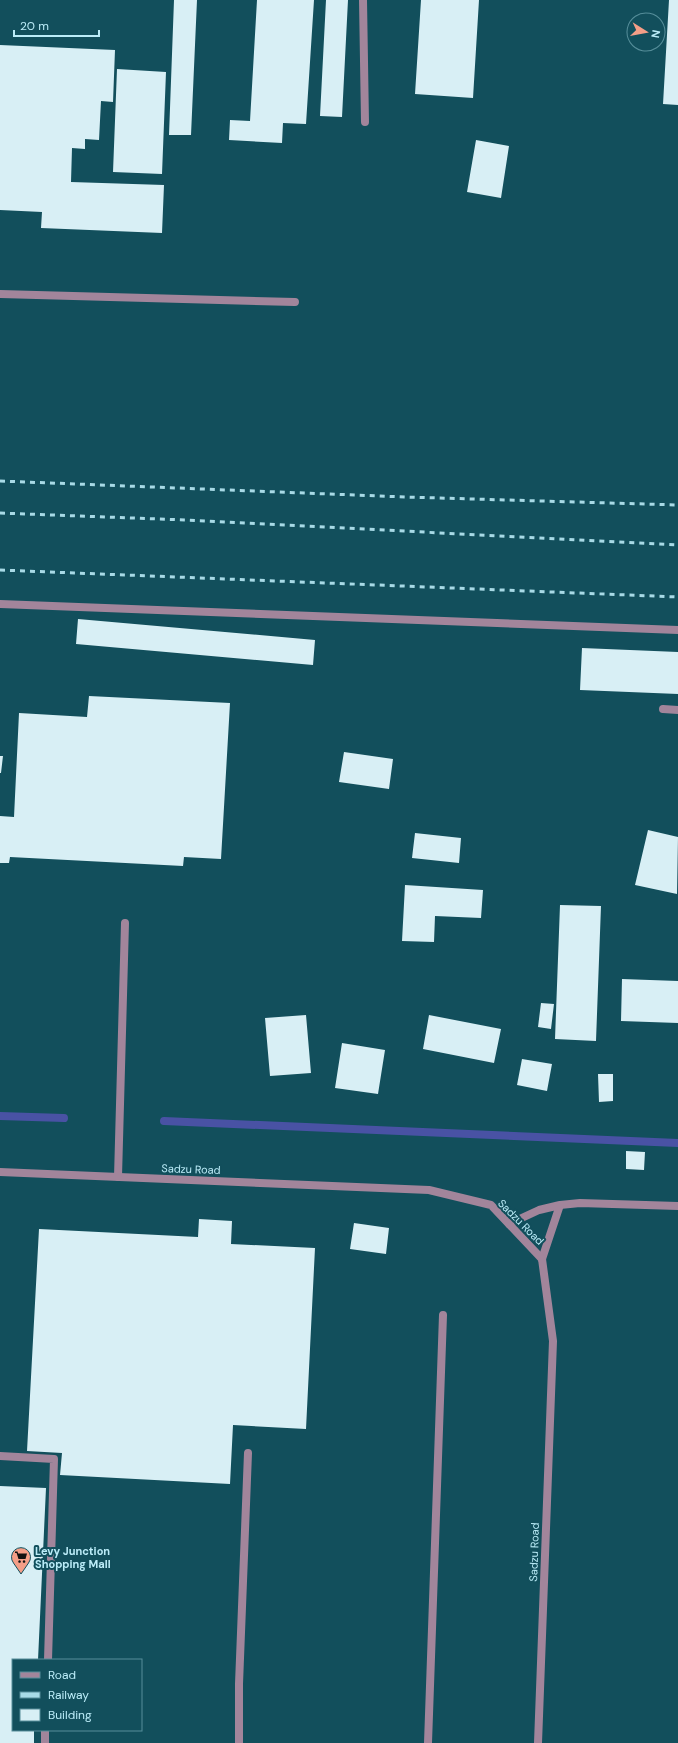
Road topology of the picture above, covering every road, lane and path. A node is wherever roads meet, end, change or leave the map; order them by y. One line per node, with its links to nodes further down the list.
1 (363, 0): 2 (street)
2 (365, 122)
3 (0, 294): 4 (street)
4 (295, 302)
5 (0, 604): 6 (street)
6 (678, 630)
7 (663, 709): 8 (street)
8 (678, 710)
9 (125, 923): 11 (street)
10 (0, 1172): 11 (street, Sadzu Road)
11 (118, 1177): 14 (street, Sadzu Road)
12 (560, 1205): 13 (street); 14 (street); 15 (street)
13 (678, 1206)
14 (509, 1224): 15 (street, Sadzu Road)
15 (542, 1259): 24 (street, Sadzu Road)
16 (443, 1315): 23 (street)
17 (248, 1453): 22 (street)
18 (0, 1456): 19 (street)
19 (48, 1659)
20 (45, 1731): 21 (street)
21 (45, 1743)
22 (239, 1743)
23 (428, 1743)
24 (538, 1743)

